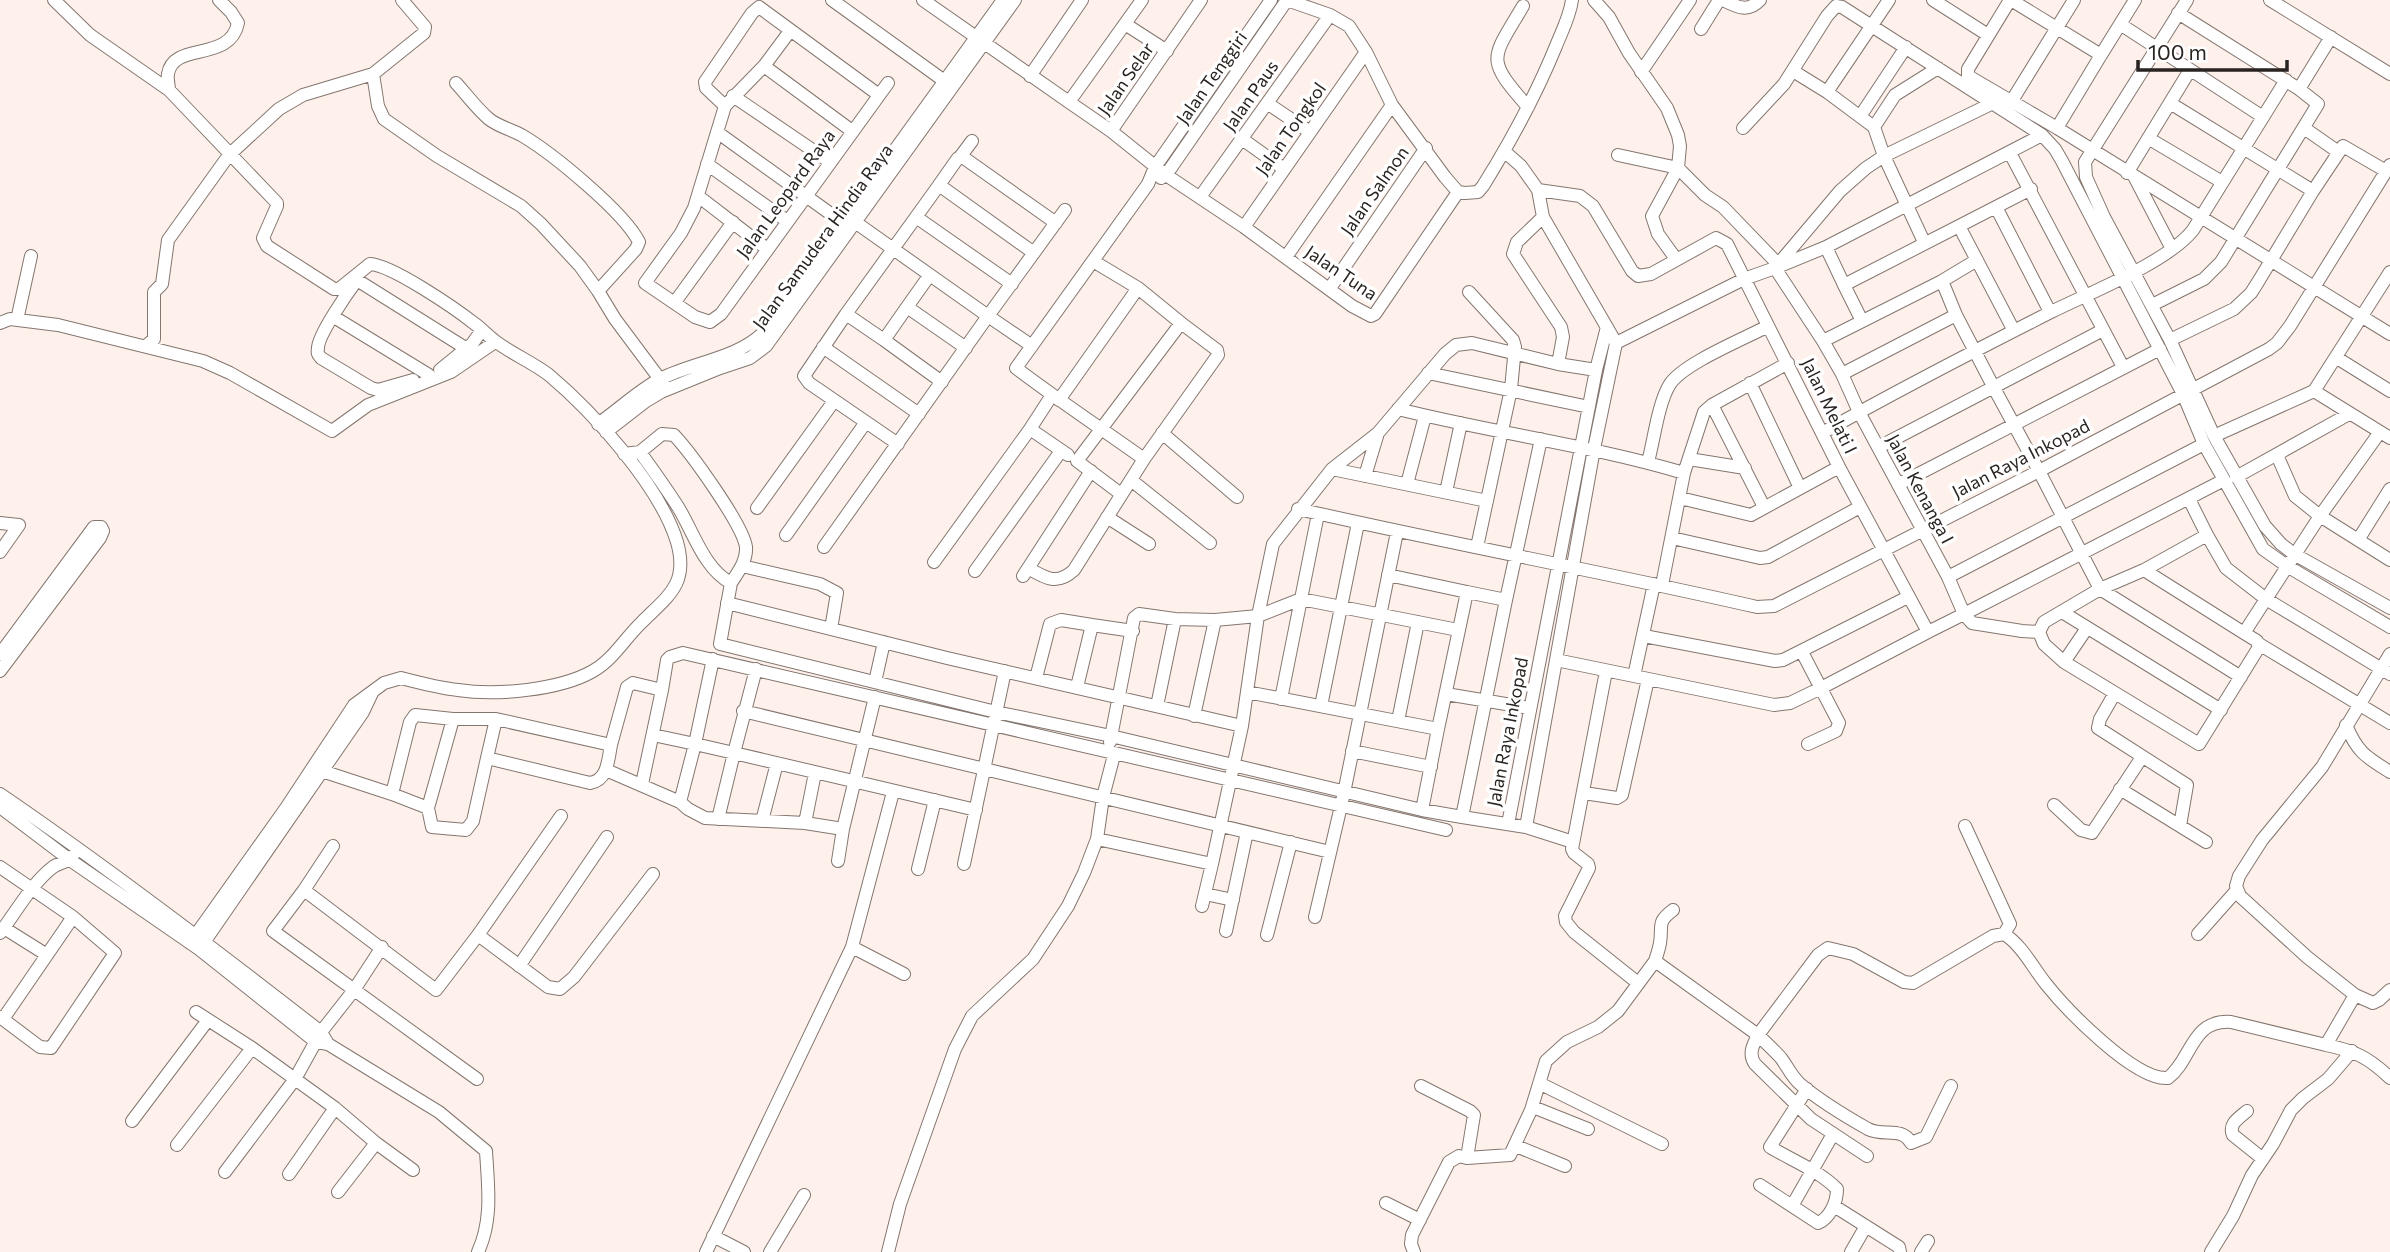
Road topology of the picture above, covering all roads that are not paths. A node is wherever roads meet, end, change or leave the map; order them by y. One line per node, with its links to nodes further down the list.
1 (54, 0): 55 (street)
2 (219, 0): 55 (street)
3 (402, 0): 47 (street)
4 (832, 0): 53 (street)
5 (1003, 0): 36 (street, Jalan Samudera Hindia Raya)
6 (1015, 0): 36 (street, Jalan Samudera Hindia Raya)
7 (1082, 0): 49 (street)
8 (1142, 0): 28 (street)
9 (1201, 0): 39 (street, Jalan Selar)
10 (1271, 0): 96 (street, Jalan Tenggiri)
11 (1287, 0): 27 (street); 96 (street, Jalan Tenggiri)
12 (1572, 0): 64 (street)
13 (1594, 0): 46 (street)
14 (1690, 0): 46 (street)
15 (1721, 0): 16 (street); 32 (street)
16 (1760, 0)
17 (1888, 0): 30 (street)
18 (1933, 0): 34 (street)
19 (2010, 0): 31 (street); 34 (street)
20 (2074, 0): 31 (street)
21 (2135, 0): 29 (street)
22 (2187, 0): 26 (street)
23 (2270, 0): 35 (street)
24 (931, 2): 36 (street)
25 (1523, 6): 64 (street)
26 (2178, 13): 38 (street); 50 (street)
27 (1330, 15): 40 (street); 60 (street, Jalan Paus)
28 (1125, 24): 39 (street); 59 (street)
29 (2120, 24): 38 (street); 41 (street)
30 (1872, 26): 37 (street); 45 (street); 56 (street)
31 (2057, 28): 41 (street); 65 (street)
32 (1701, 29)
33 (790, 31): 42 (street); 57 (street); 58 (street)
34 (1988, 35): 65 (street)
35 (2330, 37): 48 (street); 54 (street)
36 (980, 40): 49 (street); 53 (street, Jalan Samudera Hindia Raya)
37 (1906, 47): 43 (street); 66 (street)
38 (2156, 48): 44 (street); 82 (street)
39 (1167, 51): 73 (street, Jalan Selar)
40 (1366, 52): 63 (street); 75 (street, Jalan Tongkol)
41 (2101, 55): 70 (street)
42 (764, 66): 58 (street); 72 (street)
43 (1938, 68): 61 (street); 68 (street)
44 (2190, 70): 62 (street); 67 (street)
45 (1793, 71): 56 (street); 69 (street)
46 (1641, 72): 92 (street)
47 (373, 74): 86 (street); 143 (street)
48 (2390, 74)
49 (1030, 76): 59 (street)
50 (2286, 80): 54 (street); 67 (street)
51 (456, 83): 143 (street)
52 (888, 83): 57 (street, Jalan Leopard Raya)
53 (948, 84): 115 (street, Jalan Samudera Hindia Raya)
54 (2299, 89): 71 (street)
55 (169, 90): 86 (street)
56 (1827, 92): 66 (street)
57 (879, 95): 72 (street, Jalan Leopard Raya)
58 (729, 101): 74 (street); 90 (street)
59 (1069, 102): 73 (street)
60 (1267, 103): 75 (street); 78 (street, Jalan Paus)
61 (1993, 103): 65 (street); 88 (street)
62 (2170, 103): 77 (street); 81 (street)
63 (1392, 105): 80 (street); 127 (street)
64 (1528, 107): 83 (street)
65 (2008, 107): 70 (street); 76 (street)
66 (1861, 115): 68 (street)
67 (2263, 117): 81 (street)
68 (1874, 127): 88 (street)
69 (1743, 128)
70 (2056, 128): 82 (street)
71 (2304, 128): 84 (street); 95 (street)
72 (852, 131): 90 (street, Jalan Leopard Raya)
73 (1111, 131): 96 (street, Jalan Selar)
74 (717, 132): 91 (street); 105 (street)
75 (1310, 132): 94 (street, Jalan Tongkol)
76 (2042, 135): 85 (street); 134 (street)
77 (2148, 138): 97 (street); 98 (street)
78 (1242, 139): 94 (street); 106 (street, Jalan Paus)
79 (972, 141): 89 (street)
80 (1426, 148): 102 (street); 142 (street, Jalan Salmon)
81 (2243, 149): 95 (street); 98 (street)
82 (2092, 150): 97 (street); 134 (street)
83 (1504, 151): 100 (street); 102 (street)
84 (2337, 151): 93 (street); 103 (street)
85 (2010, 153): 101 (street); 107 (street)
86 (229, 155): 161 (street); 169 (street)
87 (1618, 155): 92 (street)
88 (1884, 156): 107 (street); 132 (street)
89 (960, 157): 99 (street); 116 (street)
90 (830, 162): 105 (street, Jalan Leopard Raya)
91 (707, 164): 104 (street); 113 (street)
92 (1678, 168): 128 (street); 132 (street)
93 (2388, 168): 140 (street, Jalan Raya Inkopad)
94 (1284, 169): 118 (street, Jalan Tongkol)
95 (2279, 170): 103 (street); 119 (street)
96 (1160, 171): 106 (street, Jalan Tuna); 131 (street)
97 (2131, 175): 112 (street); 123 (street)
98 (2222, 182): 112 (street)
99 (939, 185): 110 (street); 125 (street)
100 (1538, 190): 111 (street); 128 (street)
101 (2031, 190): 108 (street); 145 (street)
102 (1458, 191): 142 (street, Jalan Tuna)
103 (2313, 191): 130 (street)
104 (698, 196): 114 (street); 146 (street)
105 (805, 196): 113 (street, Jalan Leopard Raya); 115 (street)
106 (1200, 197): 118 (street, Jalan Tuna)
107 (1908, 205): 120 (street); 121 (street)
108 (1996, 207): 117 (street); 149 (street)
109 (1065, 210): 116 (street)
110 (916, 217): 124 (street); 138 (street)
111 (1543, 217): 160 (street); 179 (street)
112 (2200, 217): 119 (street); 123 (street)
113 (787, 221): 122 (street, Jalan Leopard Raya)
114 (733, 222): 122 (street); 146 (street)
115 (848, 222): 124 (street); 187 (street, Jalan Samudera Hindia Raya)
116 (1056, 223): 125 (street)
117 (1959, 226): 120 (street); 129 (street)
118 (1244, 227): 127 (street, Jalan Tuna)
119 (2235, 239): 130 (street); 147 (street)
120 (1924, 242): 139 (street)
121 (1826, 247): 132 (street); 139 (street)
122 (767, 249): 146 (street, Jalan Leopard Raya)
123 (2172, 249): 134 (street)
124 (892, 250): 135 (street); 150 (street)
125 (1034, 253): 138 (street)
126 (31, 256): 155 (street)
127 (1286, 257): 142 (street, Jalan Tuna)
128 (1676, 259): 136 (street)
129 (1977, 260): 137 (street); 163 (street)
130 (2271, 260): 140 (street); 170 (street)
131 (1093, 261): 141 (street); 171 (street)
132 (1776, 265): 136 (street); 166 (street, Jalan Kenanga I)
133 (2390, 272): 154 (street)
134 (2128, 274): 145 (street); 147 (street); 170 (street)
135 (929, 275): 148 (street); 153 (street)
136 (1744, 279): 159 (street, Jalan Melati I); 168 (street)
137 (1942, 281): 151 (street); 156 (street)
138 (1012, 284): 153 (street)
139 (1844, 285): 156 (street)
140 (2315, 286): 154 (street); 192 (street, Jalan Raya Inkopad)
141 (1138, 288): 158 (street); 193 (street)
142 (1330, 288)
143 (598, 291): 187 (street)
144 (1469, 292): 176 (street)
145 (2084, 296): 149 (street); 162 (street)
146 (675, 302)
147 (2152, 305): 170 (street)
148 (907, 307): 165 (street); 173 (street)
149 (2050, 312): 163 (street)
150 (846, 314): 165 (street); 172 (street)
151 (1956, 315): 175 (street); 183 (street)
152 (334, 317): 174 (street); 184 (street); 184 (street)
153 (988, 317): 171 (street); 173 (street)
154 (2362, 317): 164 (street); 177 (street)
155 (16, 320): 157 (street); 169 (street)
156 (1862, 321): 166 (street)
157 (0, 323)
158 (1181, 323): 207 (street); 210 (street)
159 (1768, 326): 178 (street, Jalan Melati I); 225 (street)
160 (1607, 327): 168 (street); 181 (street, Jalan Raya Inkopad)
161 (482, 330): 167 (street); 174 (street)
162 (2103, 330): 180 (street); 188 (street)
163 (2014, 331): 175 (street)
164 (2390, 334)
165 (884, 340): 185 (street)
166 (1823, 341): 183 (street, Jalan Kenanga I)
167 (495, 342): 169 (street); 205 (street)
168 (1616, 343): 217 (street, Jalan Raya Inkopad)
169 (147, 345)
170 (2165, 345): 180 (street); 192 (street)
171 (1032, 346): 193 (street)
172 (823, 347): 194 (street); 199 (street)
173 (966, 348): 185 (street)
174 (467, 349): 184 (street)
175 (1975, 352): 188 (street); 198 (street)
176 (1515, 353): 179 (street); 182 (street); 189 (street)
177 (2337, 358): 190 (street); 191 (street)
178 (1788, 363): 186 (street); 209 (street, Jalan Melati I)
179 (1558, 364): 181 (street)
180 (2123, 367): 204 (street)
181 (1596, 370): 196 (street, Jalan Raya Inkopad)
182 (1428, 373): 189 (street); 197 (street)
183 (1842, 374): 198 (street, Jalan Kenanga I)
184 (429, 375)
185 (942, 382): 199 (street)
186 (1750, 383): 195 (street); 237 (street)
187 (664, 384): 205 (street, Jalan Samudera Hindia Raya)
188 (1994, 388): 204 (street); 216 (street)
189 (1511, 389): 196 (street); 208 (street)
190 (2314, 391): 200 (street); 214 (street)
191 (2390, 391)
192 (2188, 392): 214 (street); 230 (street, Jalan Raya Inkopad)
193 (1055, 397): 206 (street); 207 (street)
194 (834, 401): 202 (street); 247 (street)
195 (1712, 405): 223 (street); 227 (street)
196 (1590, 407): 217 (street, Jalan Raya Inkopad)
197 (1398, 409): 201 (street); 211 (street)
198 (1859, 412): 209 (street); 216 (street, Jalan Kenanga I)
199 (919, 414): 215 (street)
200 (2349, 414): 212 (street); 221 (street)
201 (1425, 416): 203 (street); 235 (street)
202 (866, 422): 215 (street); 257 (street)
203 (1461, 423): 208 (street); 239 (street)
204 (2013, 424): 230 (street); 236 (street)
205 (602, 428): 220 (street)
206 (1030, 429): 218 (street); 271 (street)
207 (1101, 429): 222 (street); 224 (street)
208 (1502, 432): 213 (street); 244 (street)
209 (1824, 432): 226 (street, Jalan Melati I)
210 (1162, 433): 222 (street); 241 (street)
211 (1378, 433): 228 (street); 232 (street)
212 (2385, 435): 251 (street)
213 (1541, 439): 217 (street); 268 (street)
214 (2209, 440): 233 (street); 250 (street)
215 (898, 444): 263 (street)
216 (1878, 447): 236 (street, Jalan Kenanga I)
217 (1588, 448): 225 (street); 272 (street, Jalan Raya Inkopad); 275 (street, Jalan Raya Inkopad)
218 (1061, 451): 224 (street); 277 (street)
219 (640, 452): 220 (street); 273 (street); 280 (street)
220 (624, 454): 330 (street)
221 (2277, 455): 233 (street); 251 (street)
222 (1144, 459): 234 (street)
223 (1689, 459): 227 (street); 231 (street)
224 (1077, 461): 229 (street)
225 (1648, 462): 231 (street)
226 (1839, 467): 237 (street); 246 (street, Jalan Melati I)
227 (1745, 468): 245 (street)
228 (1332, 469): 232 (street); 248 (street)
229 (1091, 471): 240 (street); 252 (street)
230 (2039, 471): 250 (street); 255 (street, Jalan Raya Inkopad)
231 (1685, 473): 242 (street)
232 (1365, 476): 235 (street)
233 (2230, 479): 243 (street); 267 (street); 274 (street)
234 (1131, 480): 240 (street); 261 (street)
235 (1407, 484): 239 (street)
236 (1899, 484): 255 (street, Jalan Kenanga I)
237 (1800, 488): 245 (street)
238 (2390, 489): 260 (street)
239 (1446, 492): 244 (street)
240 (1121, 494): 252 (street)
241 (1237, 497)
242 (1680, 498): 245 (street); 259 (street)
243 (2189, 499): 258 (street); 269 (street)
244 (1487, 500): 264 (street)
245 (1764, 507)
246 (1860, 507): 259 (street); 265 (street, Jalan Melati I)
247 (757, 508)
248 (1298, 509): 249 (street, Jalan Raya Inkopad); 294 (street)
249 (1318, 514): 254 (street, Jalan Raya Inkopad); 285 (street)
250 (2063, 516): 269 (street); 279 (street)
251 (2320, 516): 260 (street); 267 (street)
252 (1107, 517): 262 (street)
253 (0, 523): 266 (street)
254 (1358, 523): 256 (street, Jalan Raya Inkopad); 289 (street)
255 (1922, 530): 265 (street, Jalan Raya Inkopad); 279 (street, Jalan Kenanga I)
256 (1397, 532): 264 (street, Jalan Raya Inkopad); 278 (street)
257 (786, 535)
258 (2207, 536): 276 (street); 286 (street)
259 (1672, 538): 281 (street)
260 (2358, 540): 270 (street)
261 (1210, 543)
262 (1149, 544)
263 (824, 547)
264 (1476, 547): 268 (street, Jalan Raya Inkopad)
265 (1883, 550): 281 (street, Jalan Raya Inkopad); 284 (street, Jalan Melati I)
266 (0, 552)
267 (2294, 554): 274 (street); 290 (street)
268 (1515, 555): 272 (street, Jalan Raya Inkopad); 287 (street)
269 (2082, 555): 282 (street); 292 (street)
270 (2390, 560)
271 (934, 562)
272 (1560, 564): 275 (street, Jalan Raya Inkopad); 340 (street, Jalan Raya Inkopad)
273 (742, 566): 280 (street); 301 (street)
274 (2287, 566): 286 (street); 299 (street)
275 (1574, 567): 281 (street, Jalan Raya Inkopad); 314 (street, Jalan Raya Inkopad)
276 (2144, 570): 282 (street); 306 (street)
277 (975, 571)
278 (1388, 575): 283 (street); 293 (street)
279 (1948, 577): 292 (street, Jalan Kenanga I)
280 (731, 583): 288 (street)
281 (1658, 585): 307 (street)
282 (2100, 589): 291 (street); 322 (street)
283 (1467, 592): 287 (street); 302 (street)
284 (1908, 597): 304 (street, Jalan Melati I); 310 (street)
285 (1301, 599): 289 (street); 294 (street); 335 (street)
286 (2266, 599): 306 (street); 320 (street)
287 (1506, 600): 336 (street)
288 (727, 603): 301 (street); 325 (street)
289 (1340, 607): 293 (street); 339 (street)
290 (2390, 608)
291 (2062, 612): 300 (street); 305 (street)
292 (1964, 614): 304 (street); 305 (street)
293 (1379, 615): 297 (street); 343 (street)
294 (1258, 616): 296 (street); 329 (street)
295 (1175, 619): 296 (street); 303 (street); 338 (street)
296 (1215, 620): 344 (street)
297 (1418, 622): 302 (street); 348 (street)
298 (1092, 625): 303 (street); 323 (street); 326 (street)
299 (2390, 626)
300 (2087, 628): 315 (street); 341 (street)
301 (831, 629): 308 (street)
302 (1458, 630): 332 (street)
303 (1133, 631): 334 (street)
304 (1928, 632): 327 (street)
305 (2039, 632): 315 (street)
306 (2244, 633): 309 (street)
307 (1644, 636): 310 (street); 321 (street)
308 (884, 642): 318 (street); 325 (street)
309 (2259, 644): 322 (street); 337 (street)
310 (1802, 652): 327 (street)
311 (0, 654): 317 (street)
312 (2390, 654): 320 (street)
313 (713, 659): 316 (street); 328 (street); 355 (street)
314 (1556, 660): 319 (street); 397 (street, Jalan Raya Inkopad)
315 (2064, 662): 331 (street)
316 (756, 669): 333 (street); 342 (street)
317 (0, 671)
318 (1005, 671): 323 (street); 345 (street)
319 (1606, 671): 321 (street); 376 (street)
320 (2386, 671): 337 (street)
321 (1634, 676): 324 (street)
322 (2241, 677): 341 (street)
323 (1037, 678): 326 (street)
324 (1648, 679): 327 (street); 376 (street)
325 (875, 682): 345 (street)
326 (1077, 687): 334 (street)
327 (1821, 688): 356 (street)
328 (662, 690): 353 (street); 357 (street)
329 (1247, 692): 335 (street); 350 (street)
330 (372, 693): 367 (street); 431 (street)
331 (2115, 693): 341 (street); 361 (street)
332 (1446, 694): 336 (street); 352 (street)
333 (875, 697): 345 (street); 354 (street)
334 (1120, 698): 338 (street); 358 (street)
335 (1282, 699): 339 (street)
336 (1486, 699): 340 (street); 389 (street)
337 (2360, 704): 349 (street); 351 (street)
338 (1157, 706): 344 (street)
339 (1321, 706): 343 (street)
340 (1530, 708): 393 (street, Jalan Raya Inkopad)
341 (2221, 710)
342 (743, 711): 354 (street); 360 (street)
343 (1361, 713): 348 (street); 359 (street)
344 (1194, 716): 350 (street)
345 (995, 718): 358 (street); 365 (street)
346 (453, 719): 347 (street); 378 (street); 385 (street)
347 (496, 719): 357 (street); 362 (street)
348 (1398, 721): 352 (street)
349 (2390, 723)
350 (1242, 726): 370 (street)
351 (2346, 726): 368 (street); 420 (street)
352 (1438, 729): 364 (street)
353 (653, 735): 355 (street); 372 (street)
354 (865, 740): 365 (street); 371 (street)
355 (695, 744): 360 (street); 381 (street)
356 (1808, 744)
357 (611, 745): 366 (street)
358 (1111, 746): 370 (street); 370 (street); 379 (street)
359 (1352, 751): 364 (street); 375 (street)
360 (734, 753): 363 (street); 390 (street)
361 (2142, 757): 373 (street); 396 (street)
362 (487, 758): 366 (street); 385 (street)
363 (777, 763): 369 (street); 391 (street)
364 (1431, 767): 387 (street)
365 (985, 769): 379 (street); 386 (street)
366 (606, 770): 372 (street)
367 (322, 771): 378 (street); 431 (street)
368 (2390, 772)
369 (815, 773): 371 (street); 392 (street)
370 (1233, 773): 375 (street); 384 (street); 394 (street)
371 (854, 782): 374 (street); 398 (street)
372 (642, 784): 381 (street)
373 (2120, 789): 382 (street); 396 (street)
374 (893, 792): 380 (street); 433 (street)
375 (1344, 793): 384 (street); 387 (street)
376 (1584, 793): 405 (street)
377 (0, 794): 403 (street)
378 (392, 794): 385 (street)
379 (1103, 797): 394 (street); 402 (street)
380 (935, 800): 386 (street); 416 (street)
381 (680, 802): 390 (street)
382 (2054, 805)
383 (0, 807): 403 (street)
384 (1341, 807): 399 (street); 409 (street)
385 (428, 808)
386 (975, 810): 412 (street)
387 (1422, 810): 389 (street)
388 (561, 816): 429 (street)
389 (1462, 817): 393 (street)
390 (718, 819): 391 (street)
391 (762, 821): 392 (street)
392 (805, 823): 398 (street)
393 (1508, 824): 397 (street)
394 (1222, 826): 400 (street); 413 (street)
395 (1965, 826): 427 (street)
396 (2180, 826): 406 (street)
397 (1527, 827): 405 (street)
398 (843, 829): 411 (street)
399 (1446, 830)
400 (1247, 832): 404 (street); 421 (street)
401 (607, 837): 436 (street)
402 (1097, 839): 413 (street); 490 (street)
403 (56, 840): 408 (street); 410 (street); 414 (street)
404 (1291, 842): 409 (street); 430 (street)
405 (1573, 842): 438 (street)
406 (2206, 842)
407 (333, 845): 419 (street)
408 (79, 848): 410 (street); 431 (street)
409 (1330, 852): 424 (street)
410 (69, 860): 414 (street); 431 (street)
411 (838, 861)
412 (964, 864)
413 (1212, 864): 421 (street)
414 (54, 866): 418 (street)
415 (0, 867): 418 (street)
416 (918, 869)
417 (653, 874): 436 (street)
418 (33, 889): 423 (street); 425 (street)
419 (304, 890): 432 (street); 439 (street)
420 (2237, 890): 428 (street); 441 (street)
421 (1233, 900): 426 (street)
422 (1673, 910): 435 (street)
423 (73, 916): 434 (street); 443 (street)
424 (1315, 917)
425 (2, 931): 434 (street)
426 (1226, 931)
427 (2004, 934): 445 (street); 447 (street)
428 (2198, 934)
429 (478, 935): 432 (street); 436 (street)
430 (1267, 935)
431 (197, 942): 446 (street)
432 (382, 947): 439 (street)
433 (852, 947): 437 (street); 484 (street)
434 (47, 955): 443 (street)
435 (1655, 961): 438 (street); 445 (street)
436 (519, 966)
437 (904, 974)
438 (1639, 983): 453 (street)
439 (354, 990): 446 (street); 452 (street)
440 (2390, 990): 441 (street)
441 (2355, 995): 447 (street)
442 (196, 1012): 444 (street)
443 (2, 1018)
444 (208, 1020): 448 (street); 461 (street)
445 (1758, 1035): 456 (street); 457 (street)
446 (321, 1040): 451 (street); 486 (street)
447 (2326, 1045): 449 (street)
448 (252, 1048): 451 (street); 466 (street)
449 (2352, 1051): 450 (street); 470 (street)
450 (2390, 1078)
451 (295, 1079): 459 (street); 474 (street)
452 (477, 1079)
453 (1541, 1084): 458 (street); 465 (street)
454 (1421, 1086): 469 (street)
455 (1951, 1086): 456 (street)
456 (1807, 1089): 457 (street)
457 (1795, 1105): 463 (street); 473 (street)
458 (1533, 1107): 462 (street); 467 (street)
459 (335, 1108): 464 (street); 475 (street)
460 (2247, 1111): 470 (street)
461 (132, 1121)
462 (1588, 1129)
463 (1833, 1134): 468 (street); 473 (street)
464 (376, 1143): 472 (street); 477 (street)
465 (1662, 1144)
466 (177, 1145)
467 (1516, 1146): 469 (street); 471 (street)
468 (1867, 1156)
469 (1467, 1157): 482 (street)
470 (2263, 1159): 493 (street)
471 (1564, 1166)
472 (413, 1170)
473 (1812, 1170): 480 (street); 481 (street)
474 (225, 1172)
475 (289, 1174)
476 (1760, 1185): 480 (street)
477 (338, 1192)
478 (804, 1195): 489 (street)
479 (1386, 1203): 482 (street)
480 (1791, 1206): 481 (street)
481 (1834, 1206): 483 (street)
482 (1420, 1220): 491 (street)
483 (1866, 1226): 485 (street); 492 (street)
484 (713, 1236): 487 (street); 488 (street)
485 (1902, 1251)
486 (478, 1252)
487 (706, 1252)
488 (744, 1252)
489 (770, 1252)
490 (888, 1252)
491 (1414, 1252)
492 (1851, 1252)
493 (2211, 1252)

